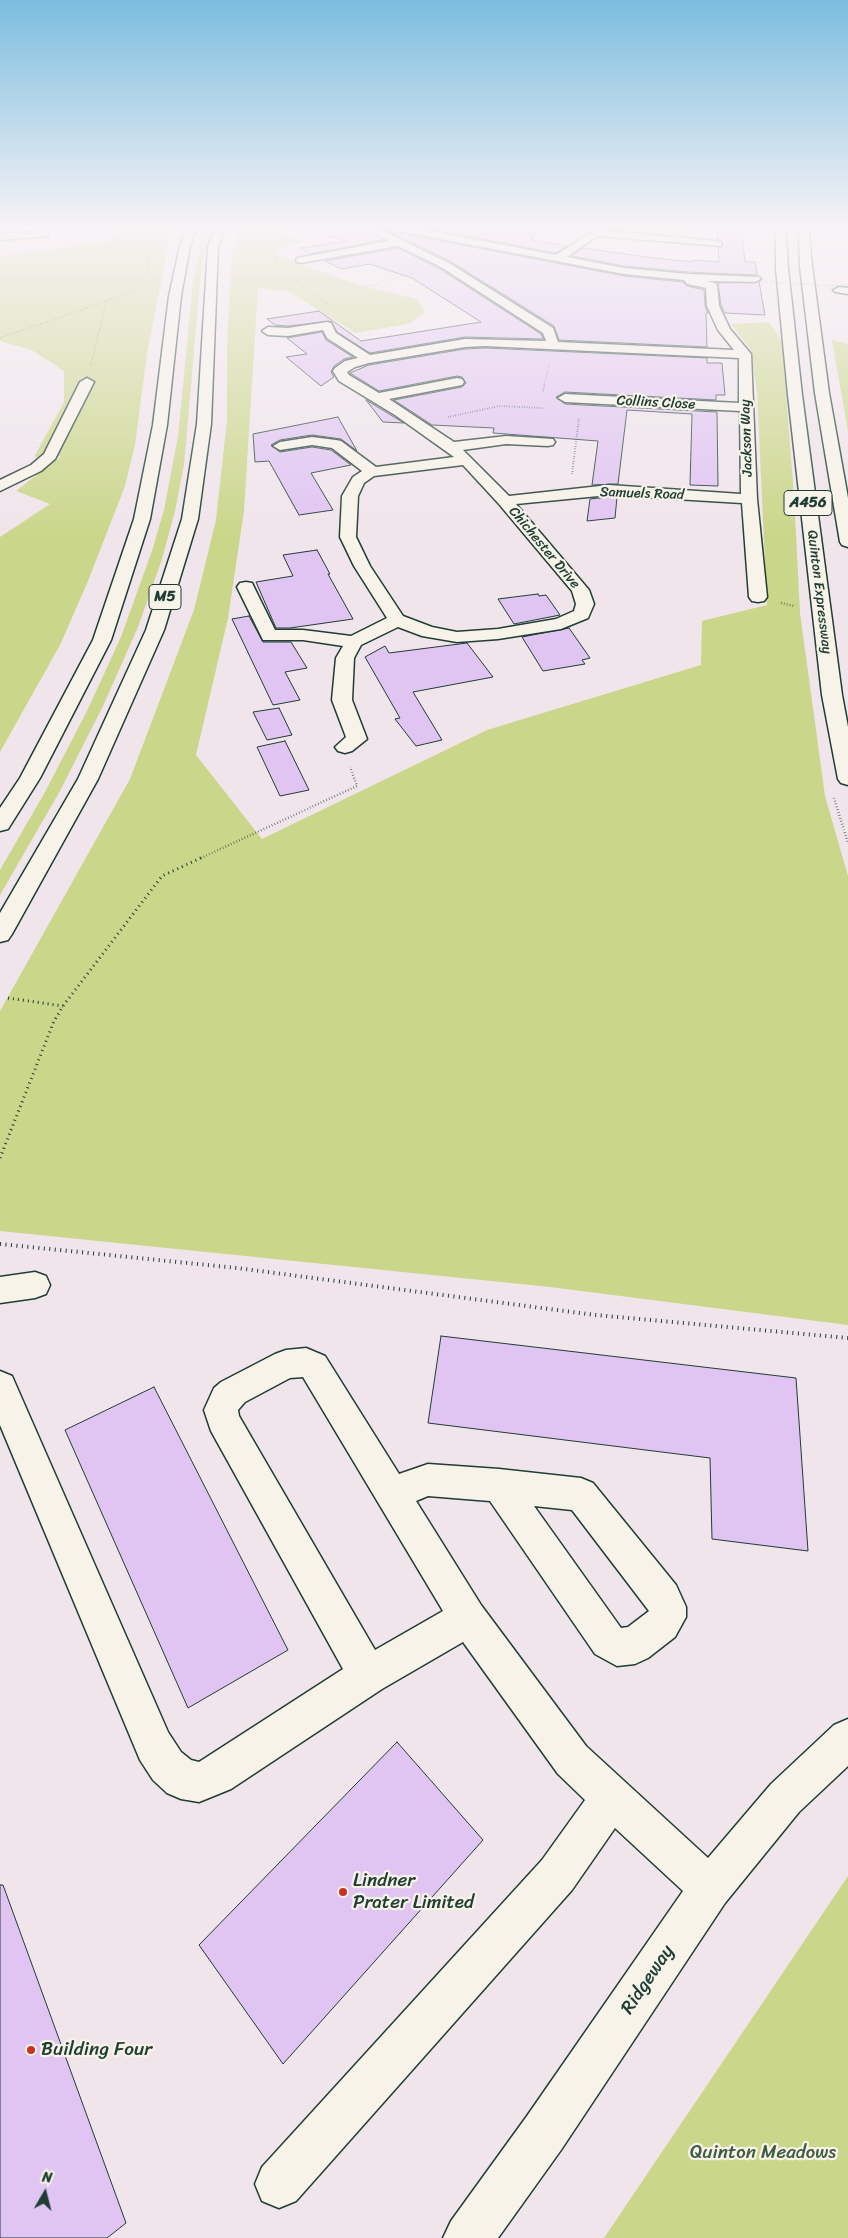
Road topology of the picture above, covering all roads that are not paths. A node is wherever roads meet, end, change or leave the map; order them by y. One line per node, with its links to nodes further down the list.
1 (171, 330): 33 (main road)
2 (209, 330): 34 (main road, M5)
3 (298, 330): 9 (main road)
4 (329, 330): 12 (main road)
5 (548, 330): 10 (main road)
6 (724, 330): 11 (main road)
7 (788, 330): 32 (main road, Quinton Expressway / A456)
8 (814, 330): 26 (main road, A456)
9 (268, 331)
10 (553, 345): 11 (main road, Chichester Drive); 12 (main road, Chichester Drive)
11 (745, 354): 17 (main road, Jackson Way)
12 (368, 359): 15 (main road, Chichester Drive)
13 (87, 382): 23 (main road)
14 (457, 382): 15 (main road)
15 (376, 398): 20 (main road, Chichester Drive)
16 (565, 398): 17 (main road, Collins Close)
17 (746, 407): 24 (main road, Jackson Way)
18 (548, 442): 20 (main road)
19 (280, 446): 22 (main road)
20 (451, 446): 21 (main road, Chichester Drive)
21 (467, 460): 22 (main road); 25 (main road, Chichester Drive)
22 (374, 472): 29 (main road)
23 (0, 486)
24 (749, 499): 25 (main road, Samuels Road); 28 (main road, Jackson Way)
25 (505, 501): 29 (main road, Chichester Drive)
26 (848, 542)
27 (246, 588): 30 (main road)
28 (758, 597)
29 (397, 620): 30 (main road)
30 (354, 642): 31 (main road)
31 (346, 747)
32 (848, 779)
33 (0, 824)
34 (0, 934)
35 (35, 1285): 36 (main road)
36 (0, 1290)
37 (0, 1386): 41 (main road)
38 (499, 1485): 38 (main road); 39 (main road)
39 (394, 1494): 40 (main road); 41 (main road)
40 (468, 1618): 41 (main road); 43 (main road)
41 (368, 1675)
42 (848, 1739): 44 (main road, Ridgeway)
43 (611, 1798): 44 (main road); 45 (main road)
44 (710, 1888): 46 (main road, Ridgeway)
45 (279, 2184)
46 (468, 2238)

